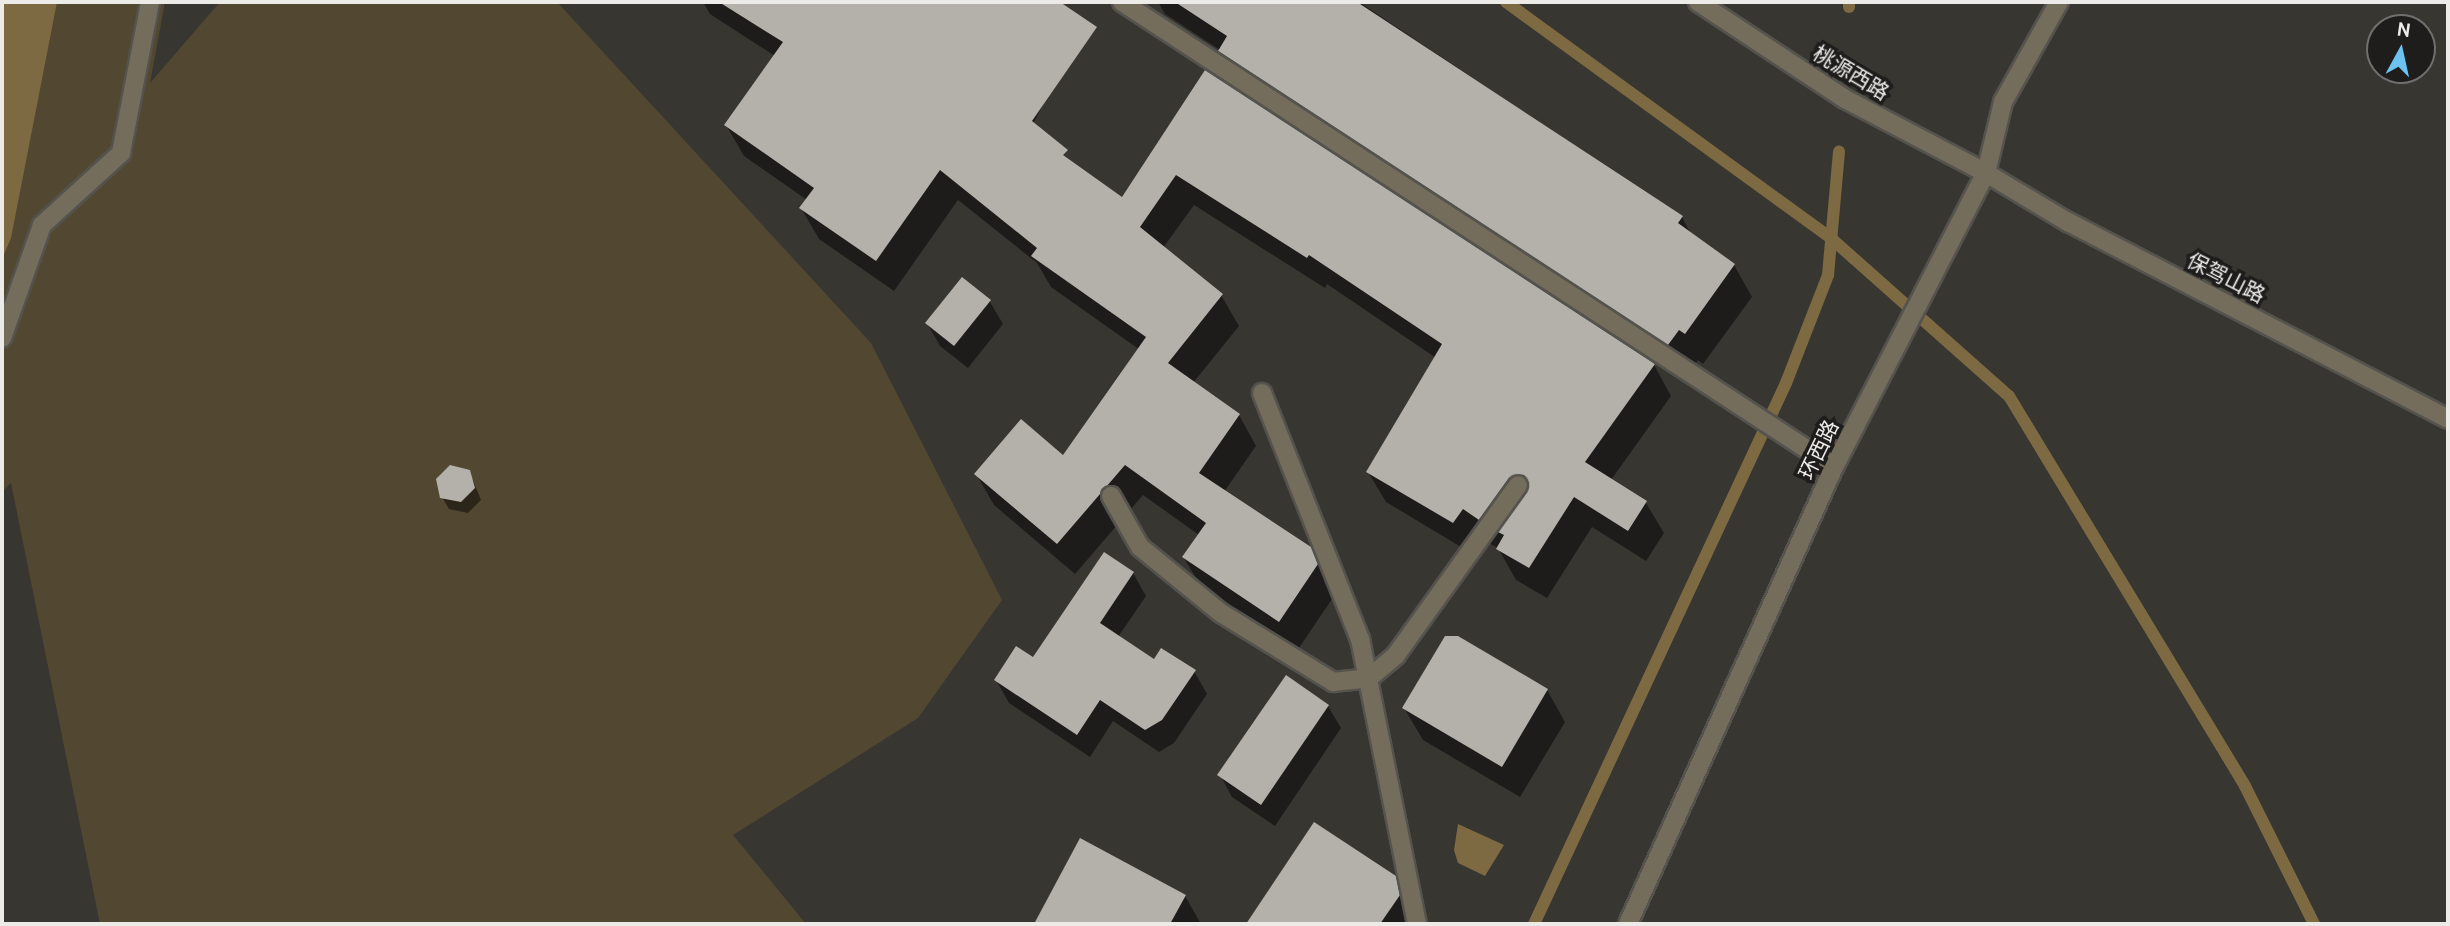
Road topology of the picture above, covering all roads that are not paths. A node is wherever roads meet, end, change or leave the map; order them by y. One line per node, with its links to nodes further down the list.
1 (150, 2): 6 (street)
2 (1122, 2): 9 (street)
3 (1698, 2): 5 (street, 桃源西路)
4 (2059, 2): 5 (street, 环西路)
5 (1986, 173): 8 (street, 保驾山路); 9 (street, 环西路)
6 (2, 338)
7 (1262, 393): 12 (street)
8 (2448, 419)
9 (1834, 467): 14 (street, 环西路)
10 (1518, 485): 12 (street)
11 (1111, 496): 12 (street)
12 (1369, 678): 13 (street)
13 (1417, 924)
14 (1628, 924)

